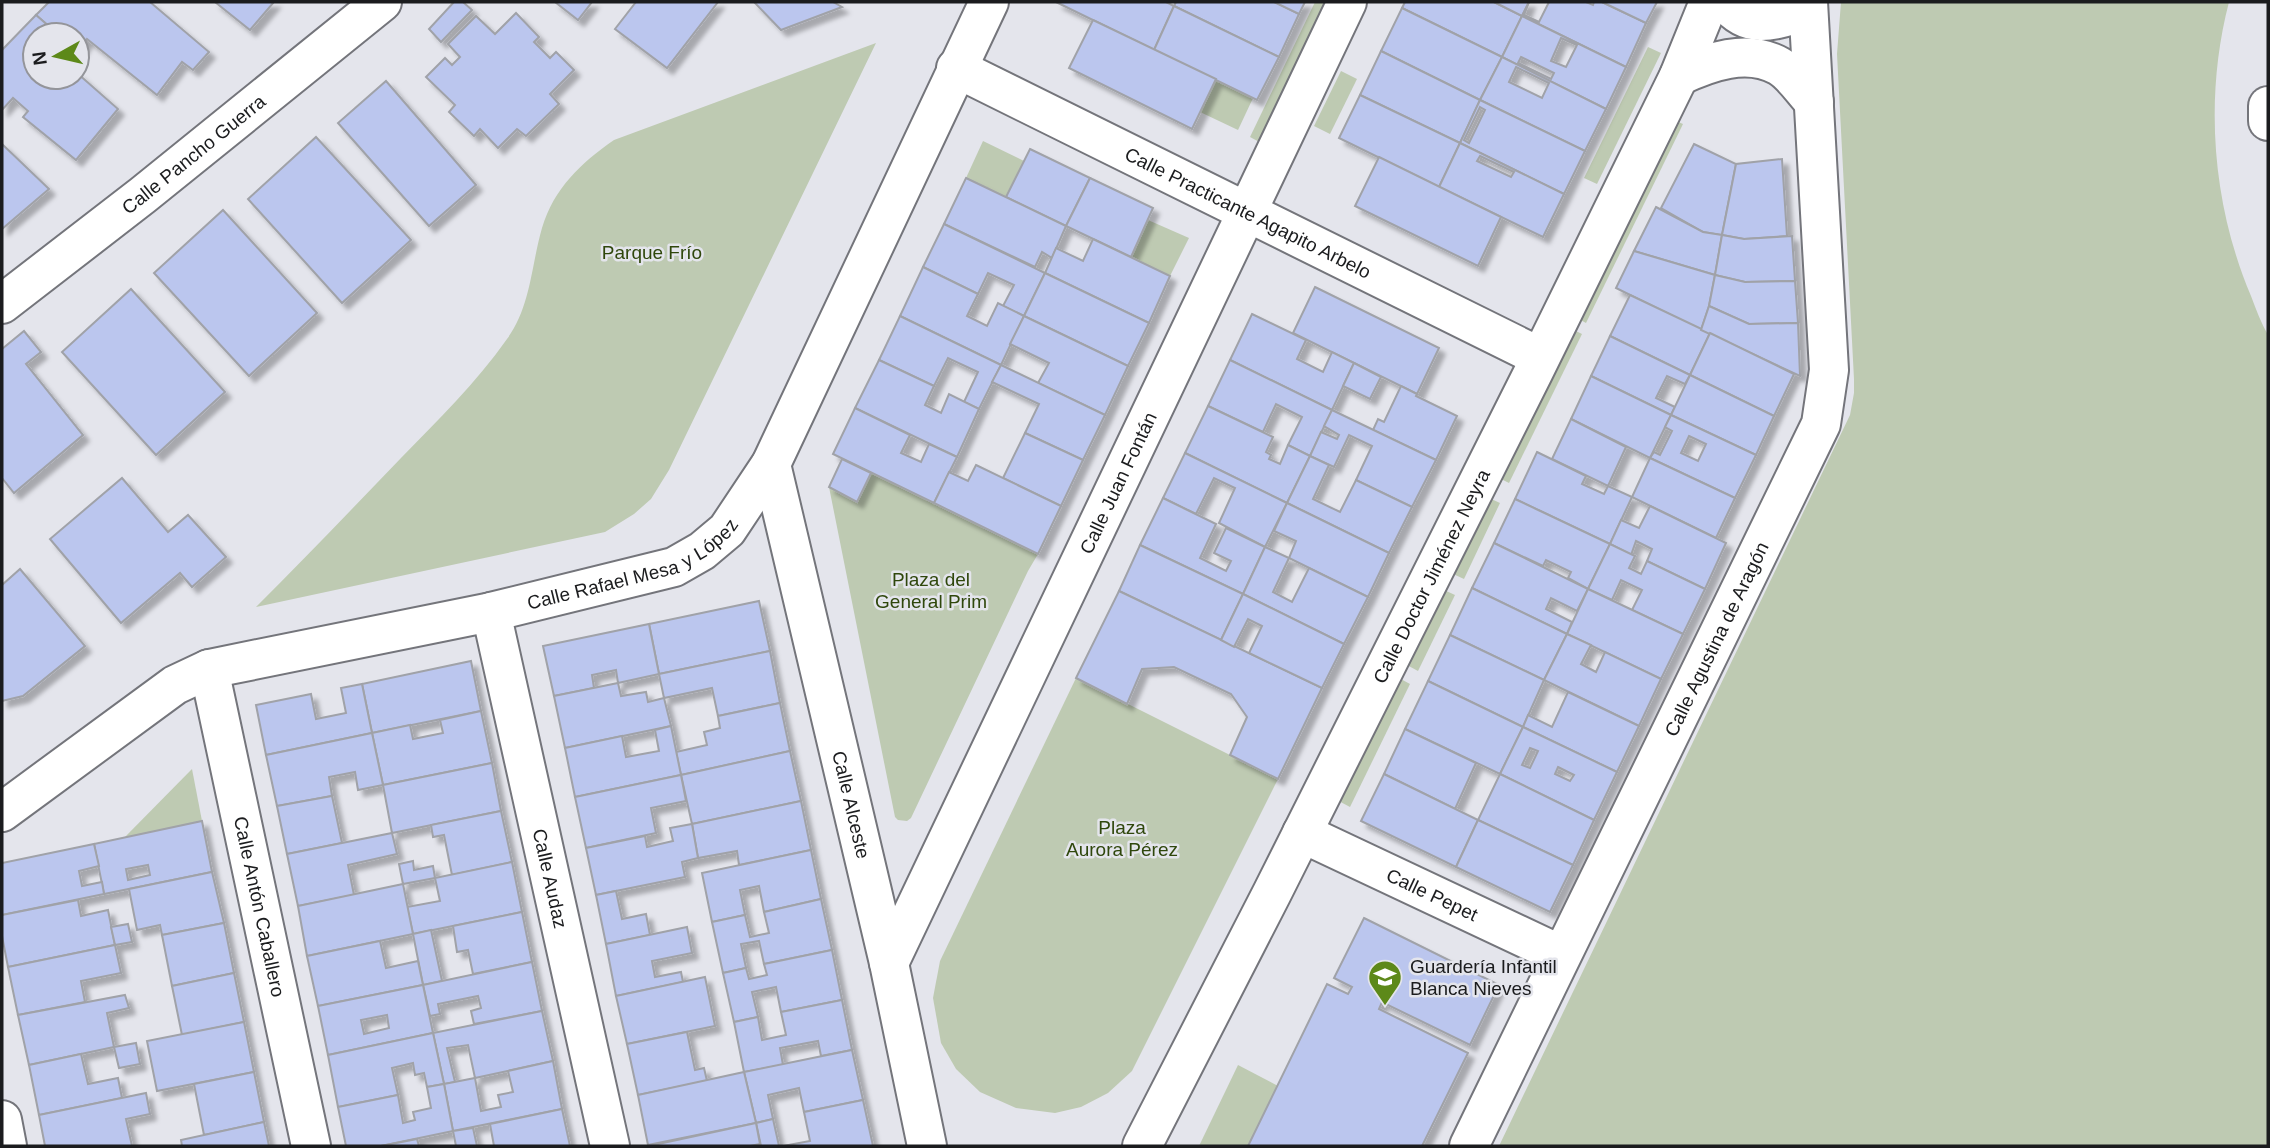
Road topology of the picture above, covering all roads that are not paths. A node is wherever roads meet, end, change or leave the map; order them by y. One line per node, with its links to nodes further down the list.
1 (382, 2): 13 (street, Calle Pancho Guerra)
2 (989, 2): 7 (street, Calle Rafael Mesa y López)
3 (1347, 2): 12 (street, Calle Juan Fontán)
4 (1709, 2): 8 (street, Calle Doctor Jiménez Neyra)
5 (1726, 2): 6 (street, Calle Agustina de Aragón)
6 (1808, 6): 9 (street, Calle Agustina de Aragón)
7 (956, 68): 12 (street, Calle Practicante Agapito Arbelo); 15 (street, Calle Rafael Mesa y López)
8 (1679, 76): 9 (street); 14 (street, Calle Doctor Jiménez Neyra)
9 (1814, 102): 20 (street, Calle Agustina de Aragón)
10 (2268, 106): 11 (street)
11 (2268, 121)
12 (1246, 213): 14 (street, Calle Practicante Agapito Arbelo); 21 (street, Calle Juan Fontán)
13 (2, 304)
14 (1540, 357): 19 (street, Calle Doctor Jiménez Neyra)
15 (771, 464): 16 (street, Calle Rafael Mesa y López); 21 (street, Calle Alceste)
16 (491, 612): 17 (street, Calle Rafael Mesa y López); 25 (street, Calle Audaz)
17 (209, 669): 18 (street, Calle Rafael Mesa y López); 24 (street, Calle Antón Caballero)
18 (2, 812)
19 (1302, 833): 20 (street, Calle Pepet); 27 (street, Calle Doctor Jiménez Neyra)
20 (1561, 955): 28 (street, Calle Agustina de Aragón)
21 (889, 963): 26 (street, Calle Alceste)
22 (2, 1120): 23 (street)
23 (7, 1146)
24 (311, 1146)
25 (610, 1146)
26 (927, 1146)
27 (1142, 1146)
28 (1469, 1146)

